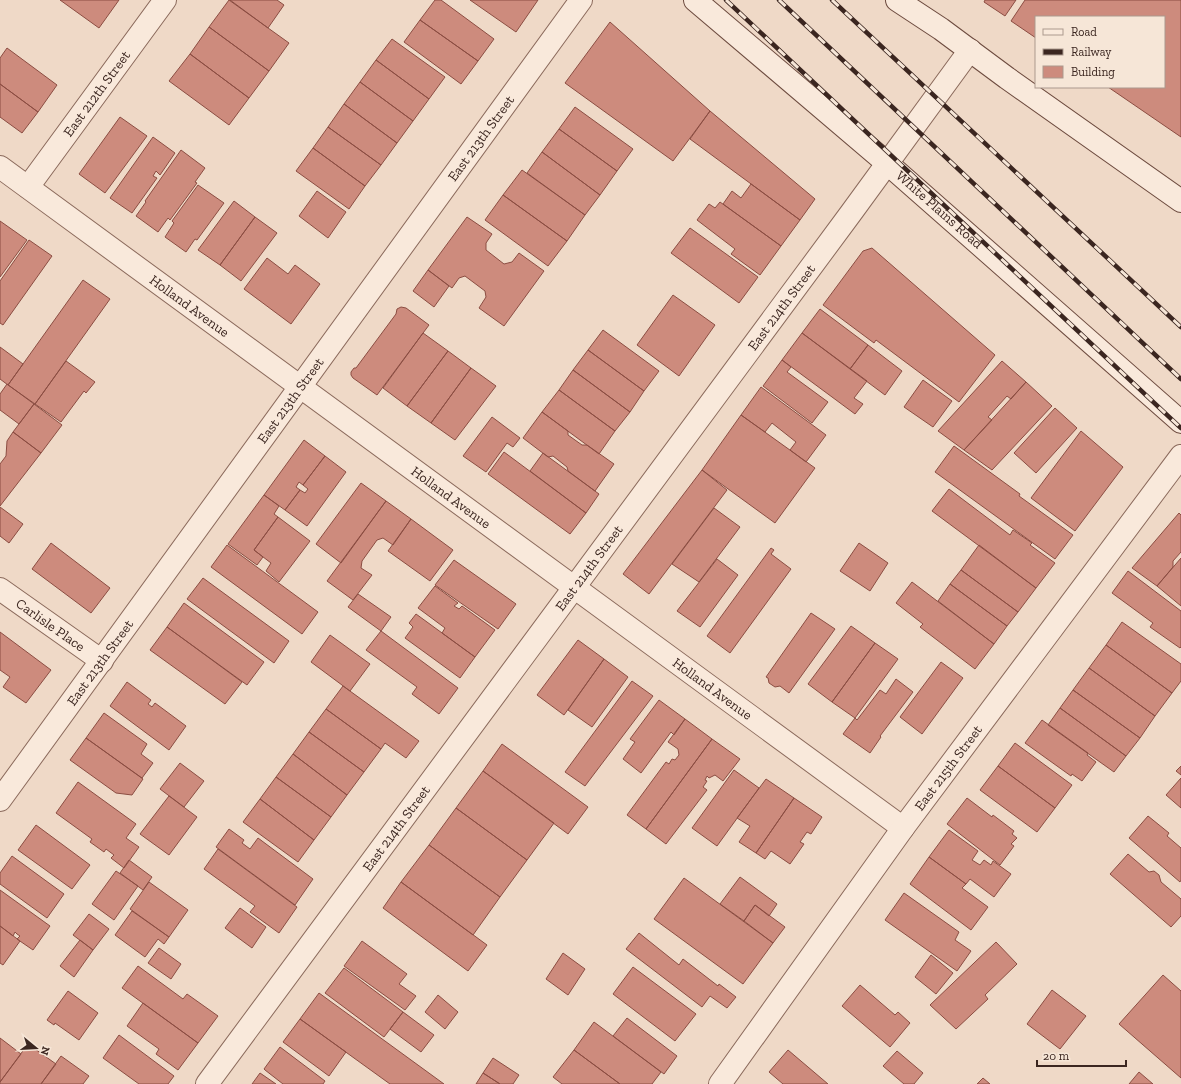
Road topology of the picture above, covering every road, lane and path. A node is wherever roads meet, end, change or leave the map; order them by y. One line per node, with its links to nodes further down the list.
1 (165, 0): 8 (street, East 212th Street)
2 (581, 0): 10 (street, East 213th Street)
3 (695, 0): 6 (street, White Plains Road)
4 (897, 0): 5 (street)
5 (970, 50): 6 (street, East 214th Street); 9 (street)
6 (888, 164): 11 (street, White Plains Road); 14 (street, East 214th Street)
7 (0, 167): 8 (street, Holland Avenue)
8 (28, 187): 10 (street, Holland Avenue)
9 (1181, 201)
10 (300, 387): 14 (street, Holland Avenue); 15 (street, East 213th Street)
11 (1181, 422)
12 (1181, 456): 17 (street, East 215th Street)
13 (0, 588): 15 (street, Carlisle Place)
14 (574, 588): 17 (street, Holland Avenue); 18 (street, East 214th Street)
15 (102, 661): 16 (street, East 213th Street)
16 (0, 800)
17 (903, 828): 19 (street, East 215th Street)
18 (207, 1084)
19 (720, 1084)

